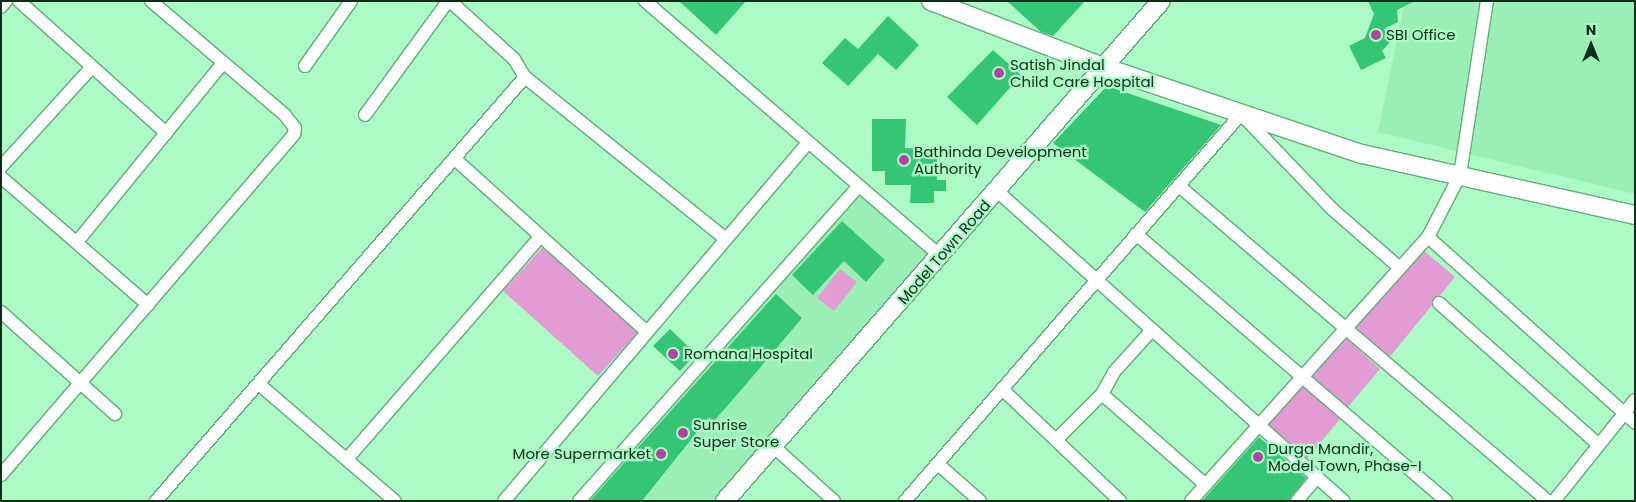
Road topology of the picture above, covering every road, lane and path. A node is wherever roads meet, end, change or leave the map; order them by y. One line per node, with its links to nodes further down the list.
1 (6, 1): 10 (street)
2 (19, 1): 13 (street)
3 (151, 1): 11 (street)
4 (449, 1): 15 (street); 17 (street)
5 (646, 1): 19 (street)
6 (931, 1): 14 (street)
7 (1161, 1): 14 (street, Model Town Road)
8 (1487, 1): 22 (street)
9 (345, 3): 12 (street)
10 (1, 7)
11 (224, 63): 18 (street); 37 (street)
12 (305, 66)
13 (92, 67): 18 (street); 21 (street)
14 (1103, 67): 16 (street); 26 (street, Model Town Road)
15 (525, 78): 20 (street); 31 (street)
16 (1241, 114): 22 (street); 25 (street); 34 (street)
17 (365, 115)
18 (166, 133): 32 (street)
19 (808, 142): 24 (street); 31 (street)
20 (455, 159): 29 (street); 44 (street)
21 (1, 167)
22 (1460, 175): 27 (street); 30 (street)
23 (1, 177): 32 (street)
24 (859, 186): 33 (street); 64 (street)
25 (1179, 186): 28 (street); 39 (street)
26 (997, 190): 33 (street, Model Town Road); 35 (street)
27 (1635, 215)
28 (1136, 234): 35 (street); 42 (street)
29 (540, 237): 41 (street); 55 (street)
30 (1428, 237): 34 (street); 48 (street)
31 (726, 239): 41 (street)
32 (77, 242): 37 (street)
33 (940, 256): 54 (street, Model Town Road)
34 (1400, 268): 39 (street)
35 (1097, 280): 40 (street); 45 (street)
36 (1439, 303): 53 (street)
37 (148, 305): 43 (street)
38 (2, 315): 43 (street)
39 (1346, 328): 42 (street); 60 (street)
40 (1152, 330): 46 (street); 51 (street)
41 (647, 332): 63 (street)
42 (1302, 376): 51 (street); 73 (street)
43 (82, 383): 49 (street); 57 (street)
44 (260, 385): 55 (street); 61 (street)
45 (1002, 389): 52 (street); 56 (street)
46 (1102, 394): 52 (street); 59 (street)
47 (1635, 400): 48 (street)
48 (1623, 413): 50 (street); 53 (street)
49 (115, 414)
50 (1635, 423)
51 (1259, 425): 58 (street); 59 (street)
52 (1056, 440): 69 (street)
53 (1598, 444): 74 (street)
54 (773, 446): 65 (street, Model Town Road); 66 (street)
55 (347, 459): 62 (street)
56 (938, 464): 67 (street); 68 (street)
57 (1, 475)
58 (1317, 477): 71 (street); 72 (street)
59 (1206, 484): 70 (street)
60 (1543, 499)
61 (156, 501)
62 (396, 501)
63 (504, 501)
64 (579, 501)
65 (725, 501)
66 (834, 501)
67 (905, 501)
68 (980, 501)
69 (1120, 501)
70 (1191, 501)
71 (1297, 501)
72 (1344, 501)
73 (1446, 501)
74 (1554, 501)

